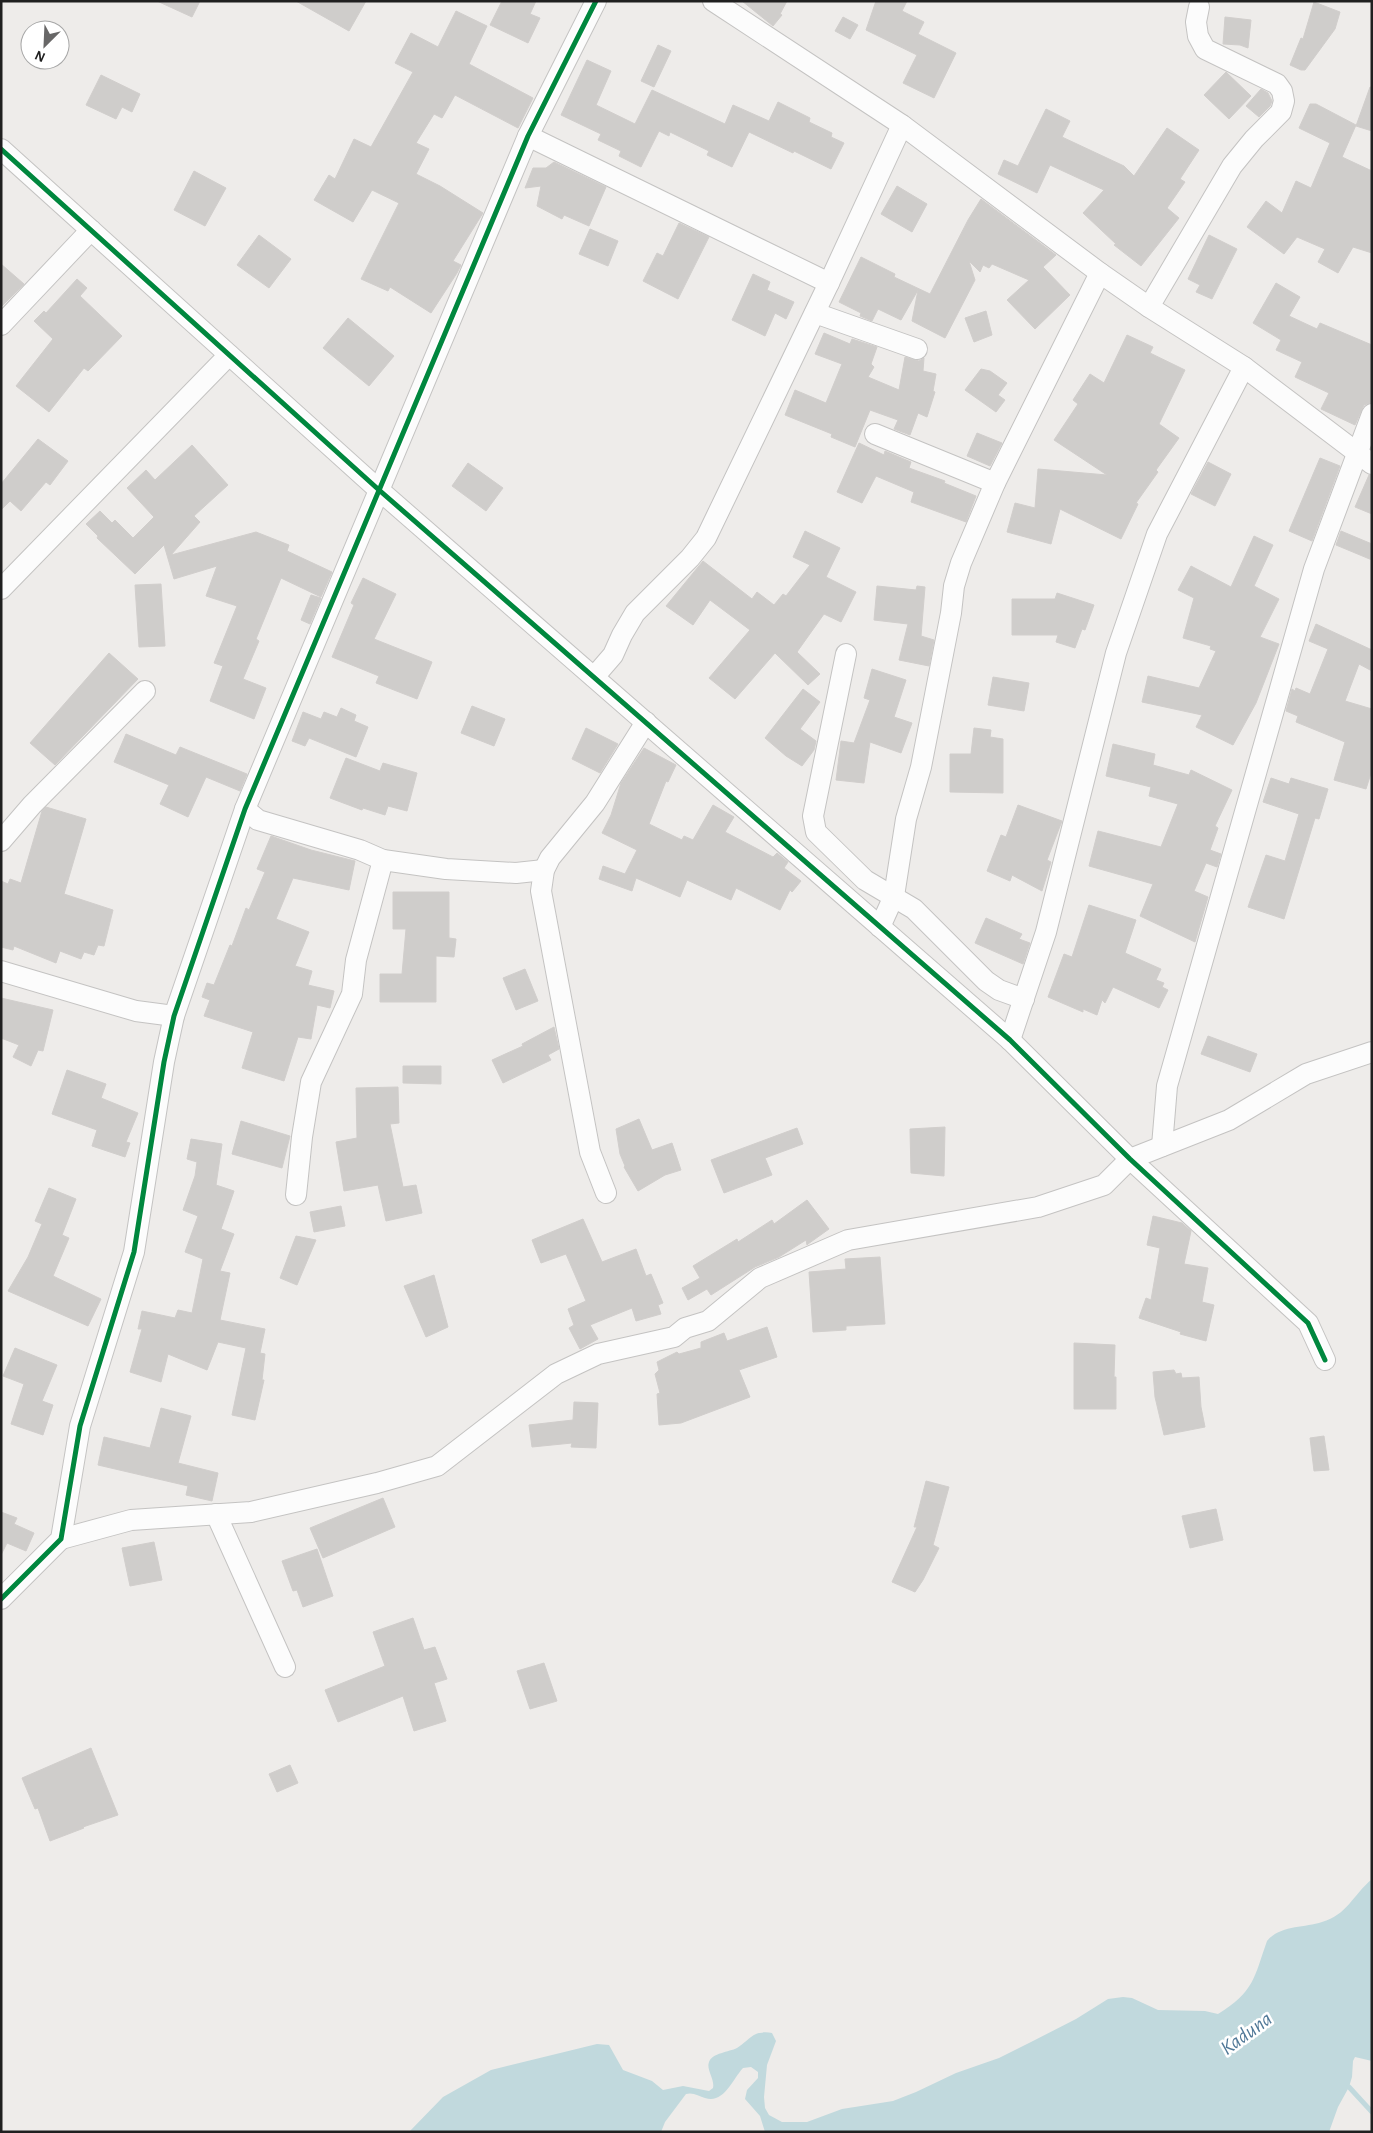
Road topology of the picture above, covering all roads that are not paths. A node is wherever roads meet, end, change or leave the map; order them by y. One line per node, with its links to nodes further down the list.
1 (596, 1): 5 (street)
2 (714, 1): 4 (street)
3 (1199, 7): 10 (street)
4 (902, 125): 8 (street); 9 (street)
5 (528, 136): 9 (street); 20 (street)
6 (1, 149): 7 (street)
7 (91, 230): 12 (street); 14 (street)
8 (1100, 273): 10 (street); 19 (street)
9 (830, 283): 11 (street)
10 (1150, 307): 15 (street)
11 (815, 313): 13 (street); 23 (street)
12 (1, 326)
13 (917, 349)
14 (229, 355): 20 (street); 21 (street)
15 (1244, 367): 18 (street); 33 (street)
16 (1372, 414): 18 (street)
17 (875, 434): 19 (street)
18 (1364, 458): 37 (street)
19 (995, 483): 30 (street)
20 (380, 490): 23 (street); 26 (street)
21 (1, 589)
22 (846, 654): 30 (street)
23 (594, 677): 25 (street)
24 (145, 690): 27 (street)
25 (646, 722): 29 (street); 31 (street)
26 (245, 809): 28 (street); 34 (street)
27 (1, 841)
28 (383, 860): 29 (street); 40 (street)
29 (544, 870): 39 (street)
30 (894, 896): 31 (street); 33 (street)
31 (880, 926): 35 (street)
32 (1, 971): 34 (street)
33 (1024, 999): 35 (street)
34 (174, 1016): 43 (street)
35 (1010, 1040): 38 (street)
36 (1372, 1052): 37 (street)
37 (1162, 1146): 38 (street)
38 (1130, 1159): 41 (street); 42 (street)
39 (606, 1193)
40 (296, 1195)
41 (1325, 1360)
42 (216, 1514): 43 (street); 45 (street)
43 (62, 1539): 44 (street)
44 (5, 1590)
45 (285, 1667)

